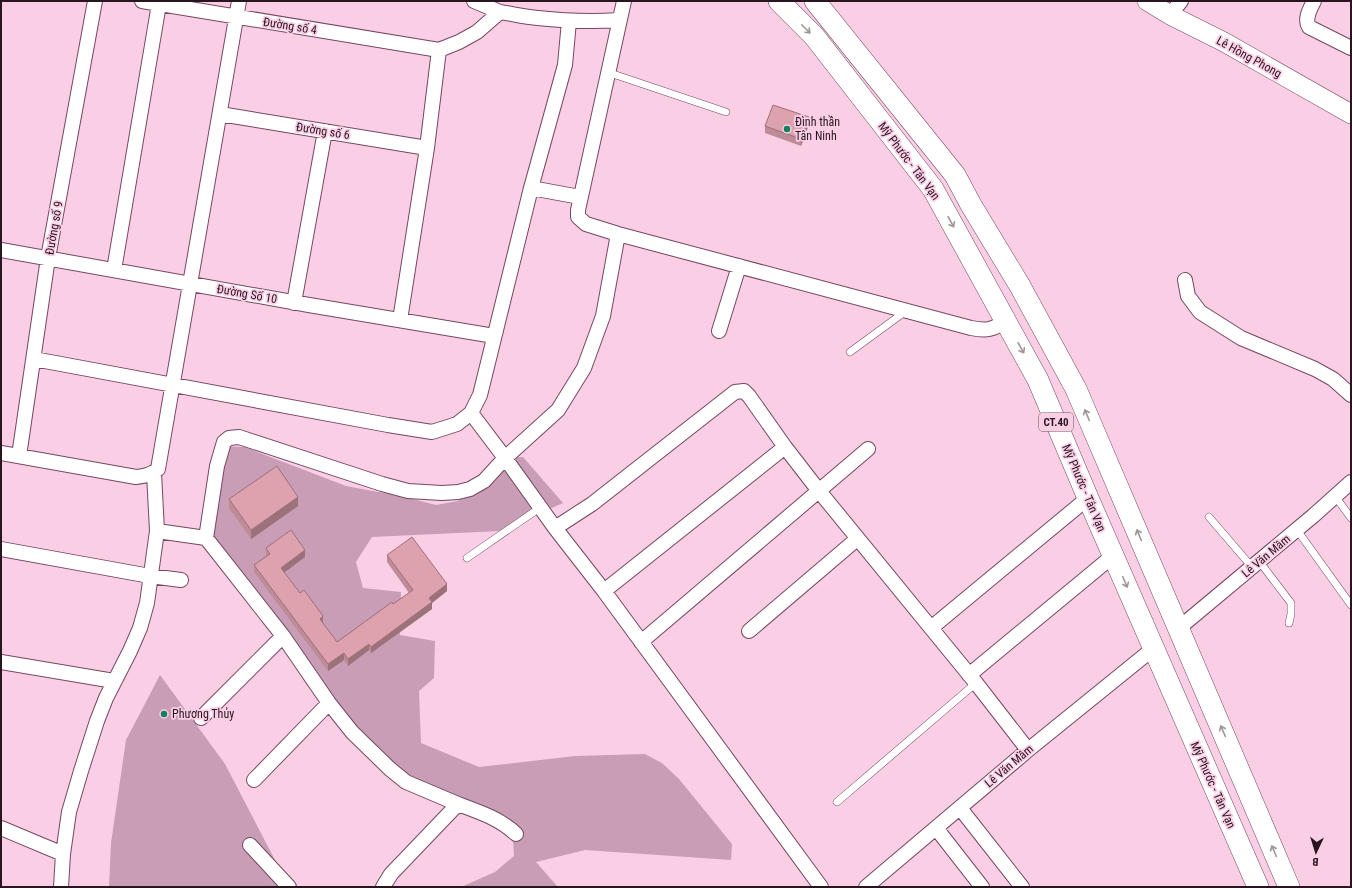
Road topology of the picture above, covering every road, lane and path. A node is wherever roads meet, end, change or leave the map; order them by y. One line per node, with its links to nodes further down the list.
1 (95, 1): 28 (street, Đường số 9)
2 (142, 1): 10 (street, Đường số 4)
3 (239, 1): 13 (street)
4 (474, 1): 12 (street)
5 (624, 1): 14 (street)
6 (779, 1): 36 (main road, Mỹ Phước - Tân Vạn / CT.40, one-way to 36)
7 (1147, 1): 11 (main road, Lê Hồng Phong)
8 (1314, 1): 16 (street)
9 (816, 2): 72 (main road, CT.40, one-way to 9)
10 (159, 4): 13 (street, Đường số 4); 30 (street)
11 (1176, 8): 21 (main road, Lê Hồng Phong)
12 (500, 12): 15 (street); 17 (street)
13 (236, 17): 17 (street, Đường số 4); 20 (street)
14 (619, 20): 15 (street); 18 (street)
15 (569, 21): 24 (street)
16 (1351, 48)
17 (439, 50): 23 (street)
18 (607, 72): 19 (lane); 25 (street)
19 (726, 112)
20 (220, 114): 22 (street, Đường số 6); 32 (street)
21 (1351, 114)
22 (325, 131): 23 (street, Đường số 6); 33 (street)
23 (427, 148): 35 (street)
24 (530, 188): 25 (street); 38 (street)
25 (580, 197): 26 (street)
26 (618, 234): 29 (street); 48 (street)
27 (1, 250): 28 (street, Đường Số 10)
28 (48, 258): 30 (street, Đường Số 10); 40 (street, Đường số 9)
29 (739, 266): 34 (street); 37 (street)
30 (114, 270): 32 (street, Đường Số 10)
31 (1185, 280): 42 (street)
32 (190, 284): 33 (street, Đường Số 10); 41 (street)
33 (294, 303): 35 (street, Đường Số 10)
34 (906, 311): 36 (street); 39 (lane)
35 (400, 320): 38 (street, Đường Số 10)
36 (1006, 321): 53 (main road, Mỹ Phước - Tân Vạn / CT.40, one-way to 53)
37 (719, 331)
38 (494, 336): 43 (street)
39 (850, 352)
40 (34, 359): 41 (street); 47 (street, Đường số 9)
41 (173, 385): 43 (street); 49 (street)
42 (1351, 395)
43 (471, 413): 48 (street)
44 (785, 447): 51 (street); 57 (street); 68 (street)
45 (868, 449): 51 (street)
46 (1, 453): 47 (street)
47 (19, 456): 49 (street)
48 (506, 458): 54 (street); 60 (street)
49 (154, 473): 59 (street)
50 (1351, 482): 52 (street, Lê Văn Mầm)
51 (819, 491): 61 (street); 75 (street)
52 (1335, 496): 56 (lane); 58 (street, Lê Văn Mầm)
53 (1088, 498): 63 (main road, Mỹ Phước - Tân Vạn / CT.40); 71 (street)
54 (541, 507): 57 (street); 64 (lane)
55 (1209, 517): 65 (lane)
56 (1351, 518)
57 (555, 528): 68 (street)
58 (1297, 530): 65 (street, Lê Văn Mầm); 69 (lane)
59 (157, 531): 60 (street); 66 (street)
60 (206, 538): 74 (street)
61 (857, 539): 71 (street); 73 (street)
62 (1, 549): 66 (street)
63 (1114, 555): 76 (main road, Mỹ Phước - Tân Vạn / CT.40, one-way to 76); 78 (street)
64 (467, 558)
65 (1256, 564): 70 (lane); 72 (street, Lê Văn Mầm)
66 (150, 576): 67 (street); 79 (street)
67 (181, 580)
68 (604, 591): 75 (street)
69 (1351, 605)
70 (1289, 623)
71 (931, 628): 78 (street)
72 (1179, 628): 100 (main road, CT.40, one-way to 72)
73 (749, 631)
74 (283, 636): 80 (street); 81 (street)
75 (641, 642): 95 (street)
76 (1154, 648): 82 (street, Lê Văn Mầm); 99 (main road, Mỹ Phước - Tân Vạn / CT.40)
77 (1, 662): 79 (street)
78 (973, 679): 82 (street); 84 (lane)
79 (114, 681): 91 (street)
80 (329, 704): 83 (street); 85 (street)
81 (201, 718)
82 (1028, 750): 86 (street, Lê Văn Mầm)
83 (254, 780)
84 (837, 802)
85 (458, 804): 89 (street); 94 (street)
86 (960, 808): 88 (street, Lê Văn Mầm); 98 (street)
87 (1, 828): 91 (street)
88 (936, 828): 96 (street, Lê Văn Mầm); 97 (street)
89 (516, 834)
90 (250, 845): 93 (street)
91 (63, 854): 92 (street)
92 (61, 887)
93 (289, 887)
94 (383, 887)
95 (821, 887)
96 (866, 887)
97 (982, 887)
98 (1022, 887)
99 (1258, 887)
100 (1289, 887)

